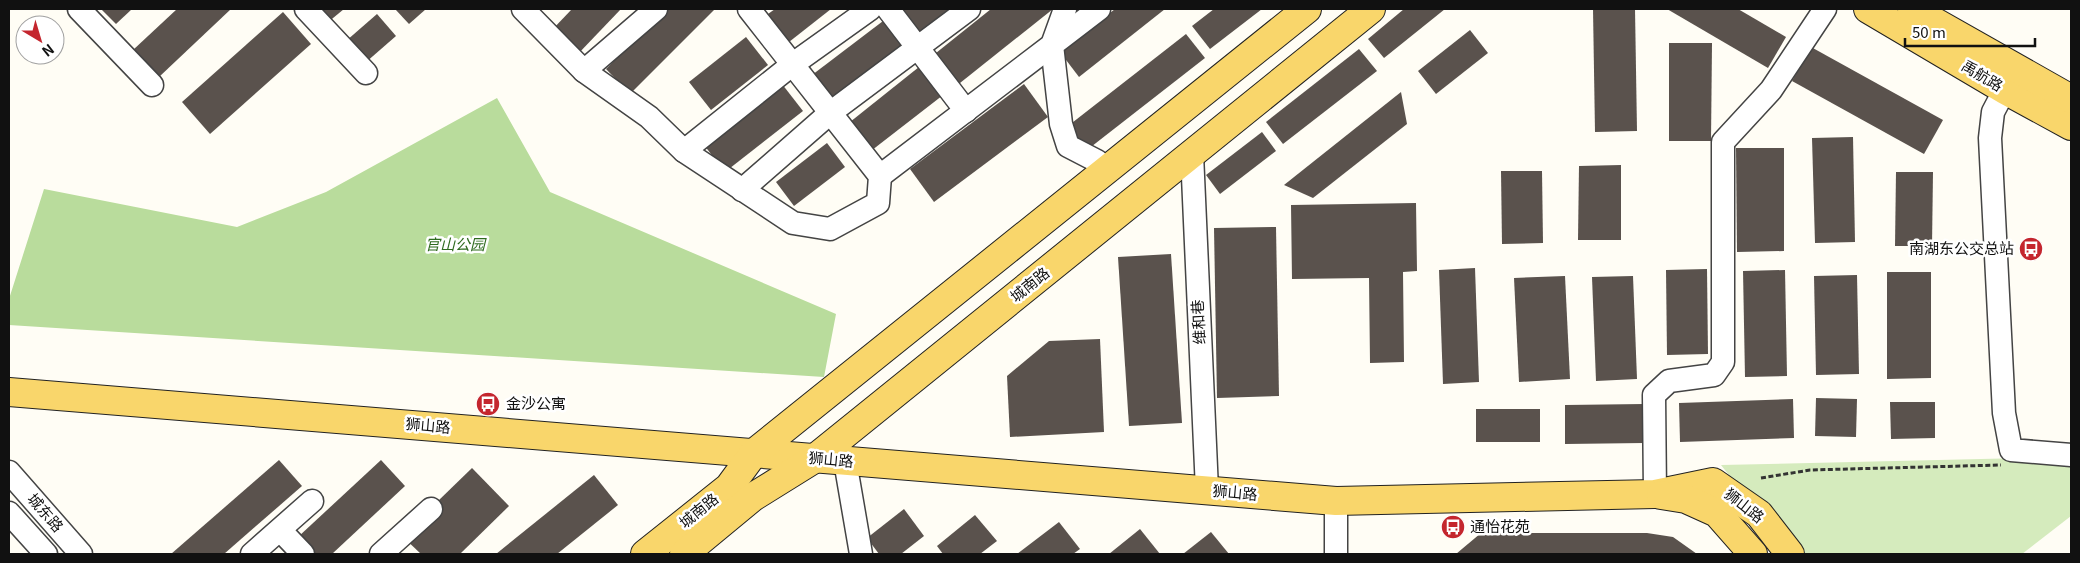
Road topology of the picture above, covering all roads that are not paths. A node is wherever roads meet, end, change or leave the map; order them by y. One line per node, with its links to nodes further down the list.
1 (80, 9): 22 (street)
2 (306, 9): 20 (street)
3 (524, 9): 19 (street)
4 (656, 9): 19 (street)
5 (749, 9): 18 (street)
6 (870, 9): 18 (street)
7 (888, 9): 17 (street)
8 (969, 9): 17 (street)
9 (1065, 9): 16 (street)
10 (1099, 9): 16 (street)
11 (1307, 9): 30 (main road, 城南路)
12 (1371, 9): 28 (main road, 城南路)
13 (1825, 9): 39 (street)
14 (1868, 9): 21 (main road, 禹航路)
15 (1912, 9): 21 (main road, 禹航路)
16 (1052, 45): 24 (street); 30 (street)
17 (919, 46): 24 (street); 25 (street)
18 (792, 64): 25 (street); 27 (street)
19 (584, 71): 27 (street)
20 (366, 73)
21 (2010, 79): 23 (main road, 禹航路); 26 (main road, 禹航路); 34 (street)
22 (152, 84)
23 (2071, 99)
24 (966, 110): 29 (street)
25 (830, 113): 29 (street); 31 (street)
26 (2071, 126)
27 (684, 151): 31 (street)
28 (1192, 154): 35 (main road, 城南路); 38 (street, 维和巷)
29 (880, 176): 31 (street)
30 (1101, 176): 33 (main road, 城南路)
31 (742, 190)
32 (9, 392): 33 (main road, 狮山路)
33 (754, 453): 35 (main road, 狮山路); 50 (main road, 城南路)
34 (2071, 455)
35 (814, 459): 36 (main road, 狮山路); 51 (main road, 城南路)
36 (846, 462): 38 (main road, 狮山路); 52 (street)
37 (9, 472): 47 (street, 城东路)
38 (1207, 490): 41 (main road, 狮山路)
39 (1655, 494): 41 (main road, 狮山路); 54 (main road, 狮山路); 55 (main road, 狮山路)
40 (312, 501): 44 (street)
41 (1336, 501): 53 (street)
42 (431, 509): 45 (street)
43 (9, 513): 46 (street, 城东路)
44 (281, 531): 48 (street); 49 (street)
45 (391, 551)
46 (46, 554)
47 (81, 554)
48 (252, 554)
49 (303, 554)
50 (645, 554)
51 (684, 554)
52 (861, 554)
53 (1336, 554)
54 (1753, 554)
55 (1790, 554)

